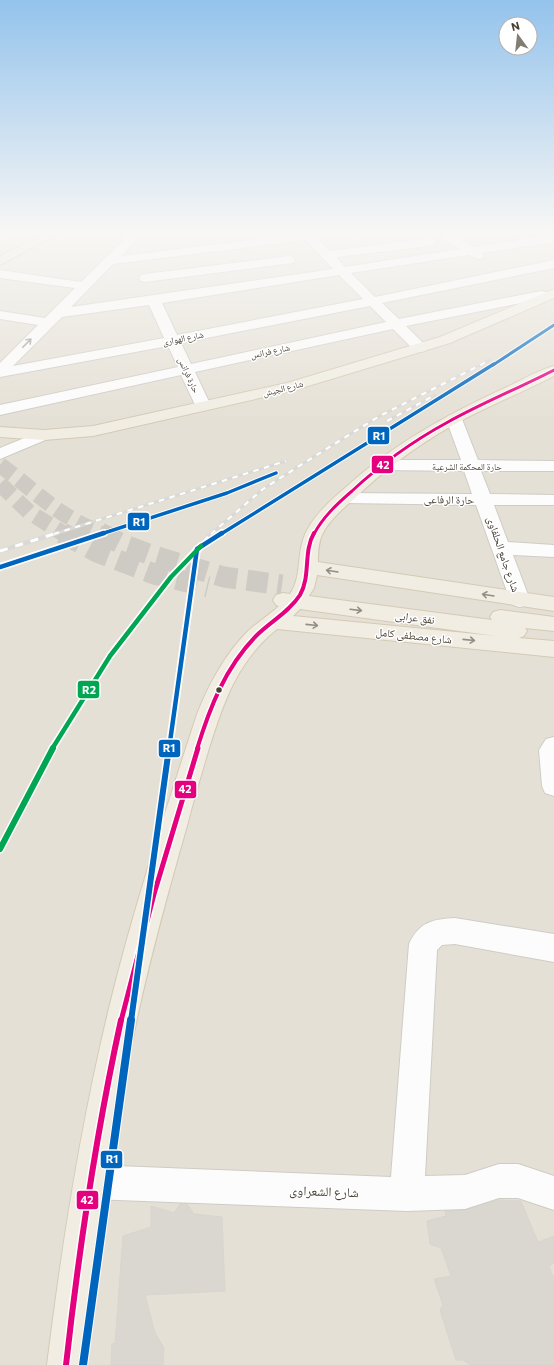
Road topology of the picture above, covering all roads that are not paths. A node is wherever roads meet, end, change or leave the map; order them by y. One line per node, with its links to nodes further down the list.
1 (76, 295): 11 (street)
2 (133, 295): 9 (street)
3 (204, 295): 7 (street)
4 (367, 295): 8 (street)
5 (404, 295): 8 (street, شارع الهوارى)
6 (547, 295): 12 (street, شارع فرانس); 14 (main road, شارع الجيش)
7 (154, 300): 9 (street); 13 (street, حارة فرانس)
8 (374, 301): 12 (street); 13 (street, شارع الهوارى)
9 (127, 304): 11 (street)
10 (0, 315): 11 (street)
11 (53, 318): 16 (street, one-way to 11)
12 (396, 324): 14 (street); 15 (street, شارع فرانس)
13 (172, 340): 15 (street, حارة فرانس); 16 (street, شارع الهوارى)
14 (420, 348): 18 (main road, شارع الجيش)
15 (186, 370): 18 (street, حارة فرانس); 19 (street, شارع فرانس)
16 (0, 372)
17 (553, 372): 20 (main road)
18 (203, 406): 22 (main road, شارع الجيش)
19 (0, 410)
20 (454, 419): 24 (main road); 25 (street, شارع جامع الحلفاوى)
21 (0, 432): 22 (main road, شارع الجيش)
22 (44, 435): 23 (street)
23 (0, 454)
24 (381, 465): 25 (street, حارة المحكمة الشرعية); 27 (main road)
25 (471, 466): 26 (street, حارة المحكمة الشرعية); 28 (street, شارع جامع الحلفاوى)
26 (554, 466)
27 (344, 498): 28 (street, حارة الرفاعى); 32 (main road)
28 (484, 499): 29 (street, حارة الرفاعى); 30 (street, شارع جامع الحلفاوى)
29 (554, 500)
30 (501, 548): 31 (street); 33 (street, شارع جامع الحلفاوى)
31 (554, 551)
32 (290, 594): 33 (main road, one-way to 32); 35 (main road, نفق عرابى); 36 (main road, نفق عرابى, one-way to 36); 37 (main road, شارع مصطفى كامل, one-way to 37); 41 (main road)
33 (520, 600): 34 (main road)
34 (554, 604)
35 (554, 624)
36 (554, 636)
37 (554, 649)
38 (554, 746): 39 (street)
39 (554, 786)
40 (554, 948): 43 (street)
41 (91, 1182): 43 (street, شارع الشعراوى); 44 (main road)
42 (554, 1193): 43 (street, شارع الشعراوى)
43 (407, 1194)
44 (66, 1365)

